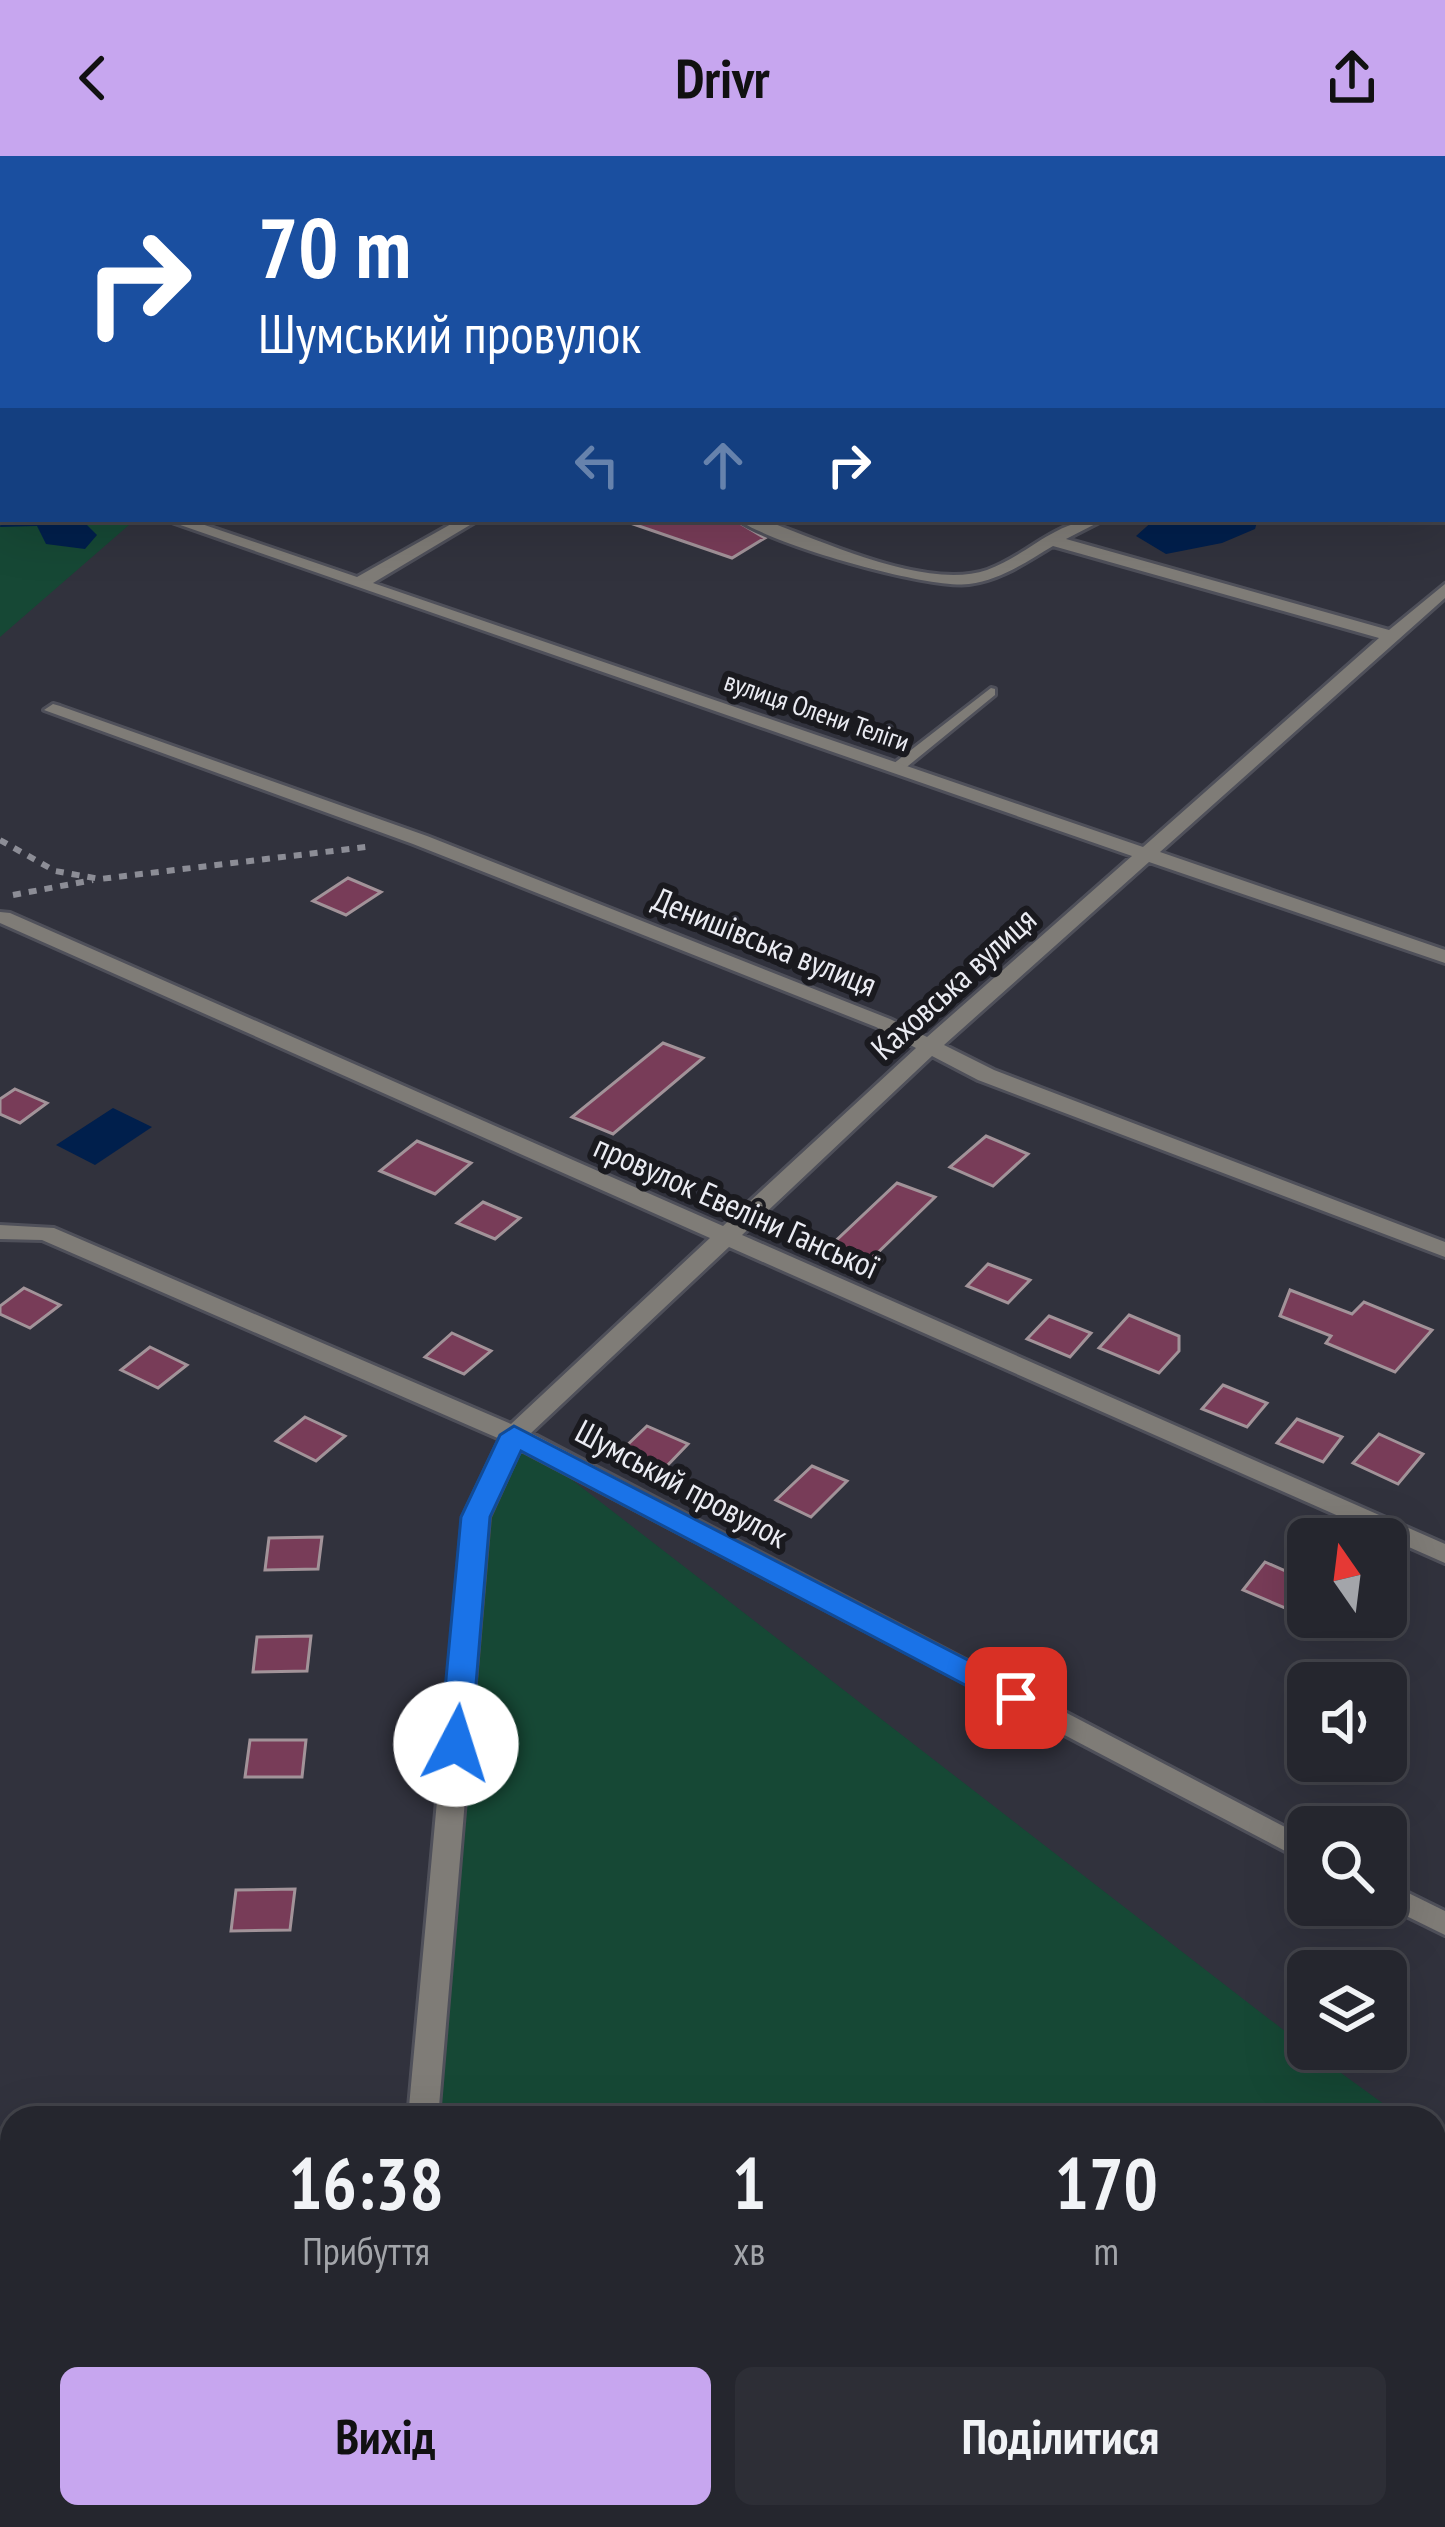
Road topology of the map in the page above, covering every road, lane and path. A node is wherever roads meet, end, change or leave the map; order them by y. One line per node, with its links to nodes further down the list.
1 (180, 522): 6 (street, вулиця Олени Теліги)
2 (467, 522): 6 (street)
3 (754, 522): 5 (street)
4 (1090, 522): 5 (street)
5 (1051, 540): 8 (street)
6 (358, 584): 11 (street, вулиця Олени Теліги)
7 (1445, 589): 8 (street, Каховська вулиця)
8 (1391, 636): 14 (street, Каховська вулиця)
9 (991, 692): 11 (lane)
10 (53, 710): 12 (street, Денишівська вулиця)
11 (898, 767): 14 (street, вулиця Олени Теліги)
12 (420, 840): 15 (path); 18 (street, Денишівська вулиця)
13 (0, 841): 15 (path)
14 (1148, 852): 17 (street, вулиця Олени Теліги); 18 (street, Каховська вулиця)
15 (100, 878): 16 (path)
16 (2, 907): 20 (street, провулок Евеліни Ганської)
17 (1445, 957)
18 (929, 1048): 20 (street, Каховська вулиця); 21 (street, Денишівська вулиця)
19 (0, 1232): 22 (street, Шумський провулок)
20 (724, 1237): 22 (street, Каховська вулиця); 23 (street, провулок Евеліни Ганської)
21 (1445, 1250)
22 (514, 1435): 24 (street, Шумський провулок); 27 (street)
23 (1445, 1554)
24 (1287, 1841)
25 (1407, 1904): 26 (street)
26 (1445, 1924)
27 (424, 2106)

